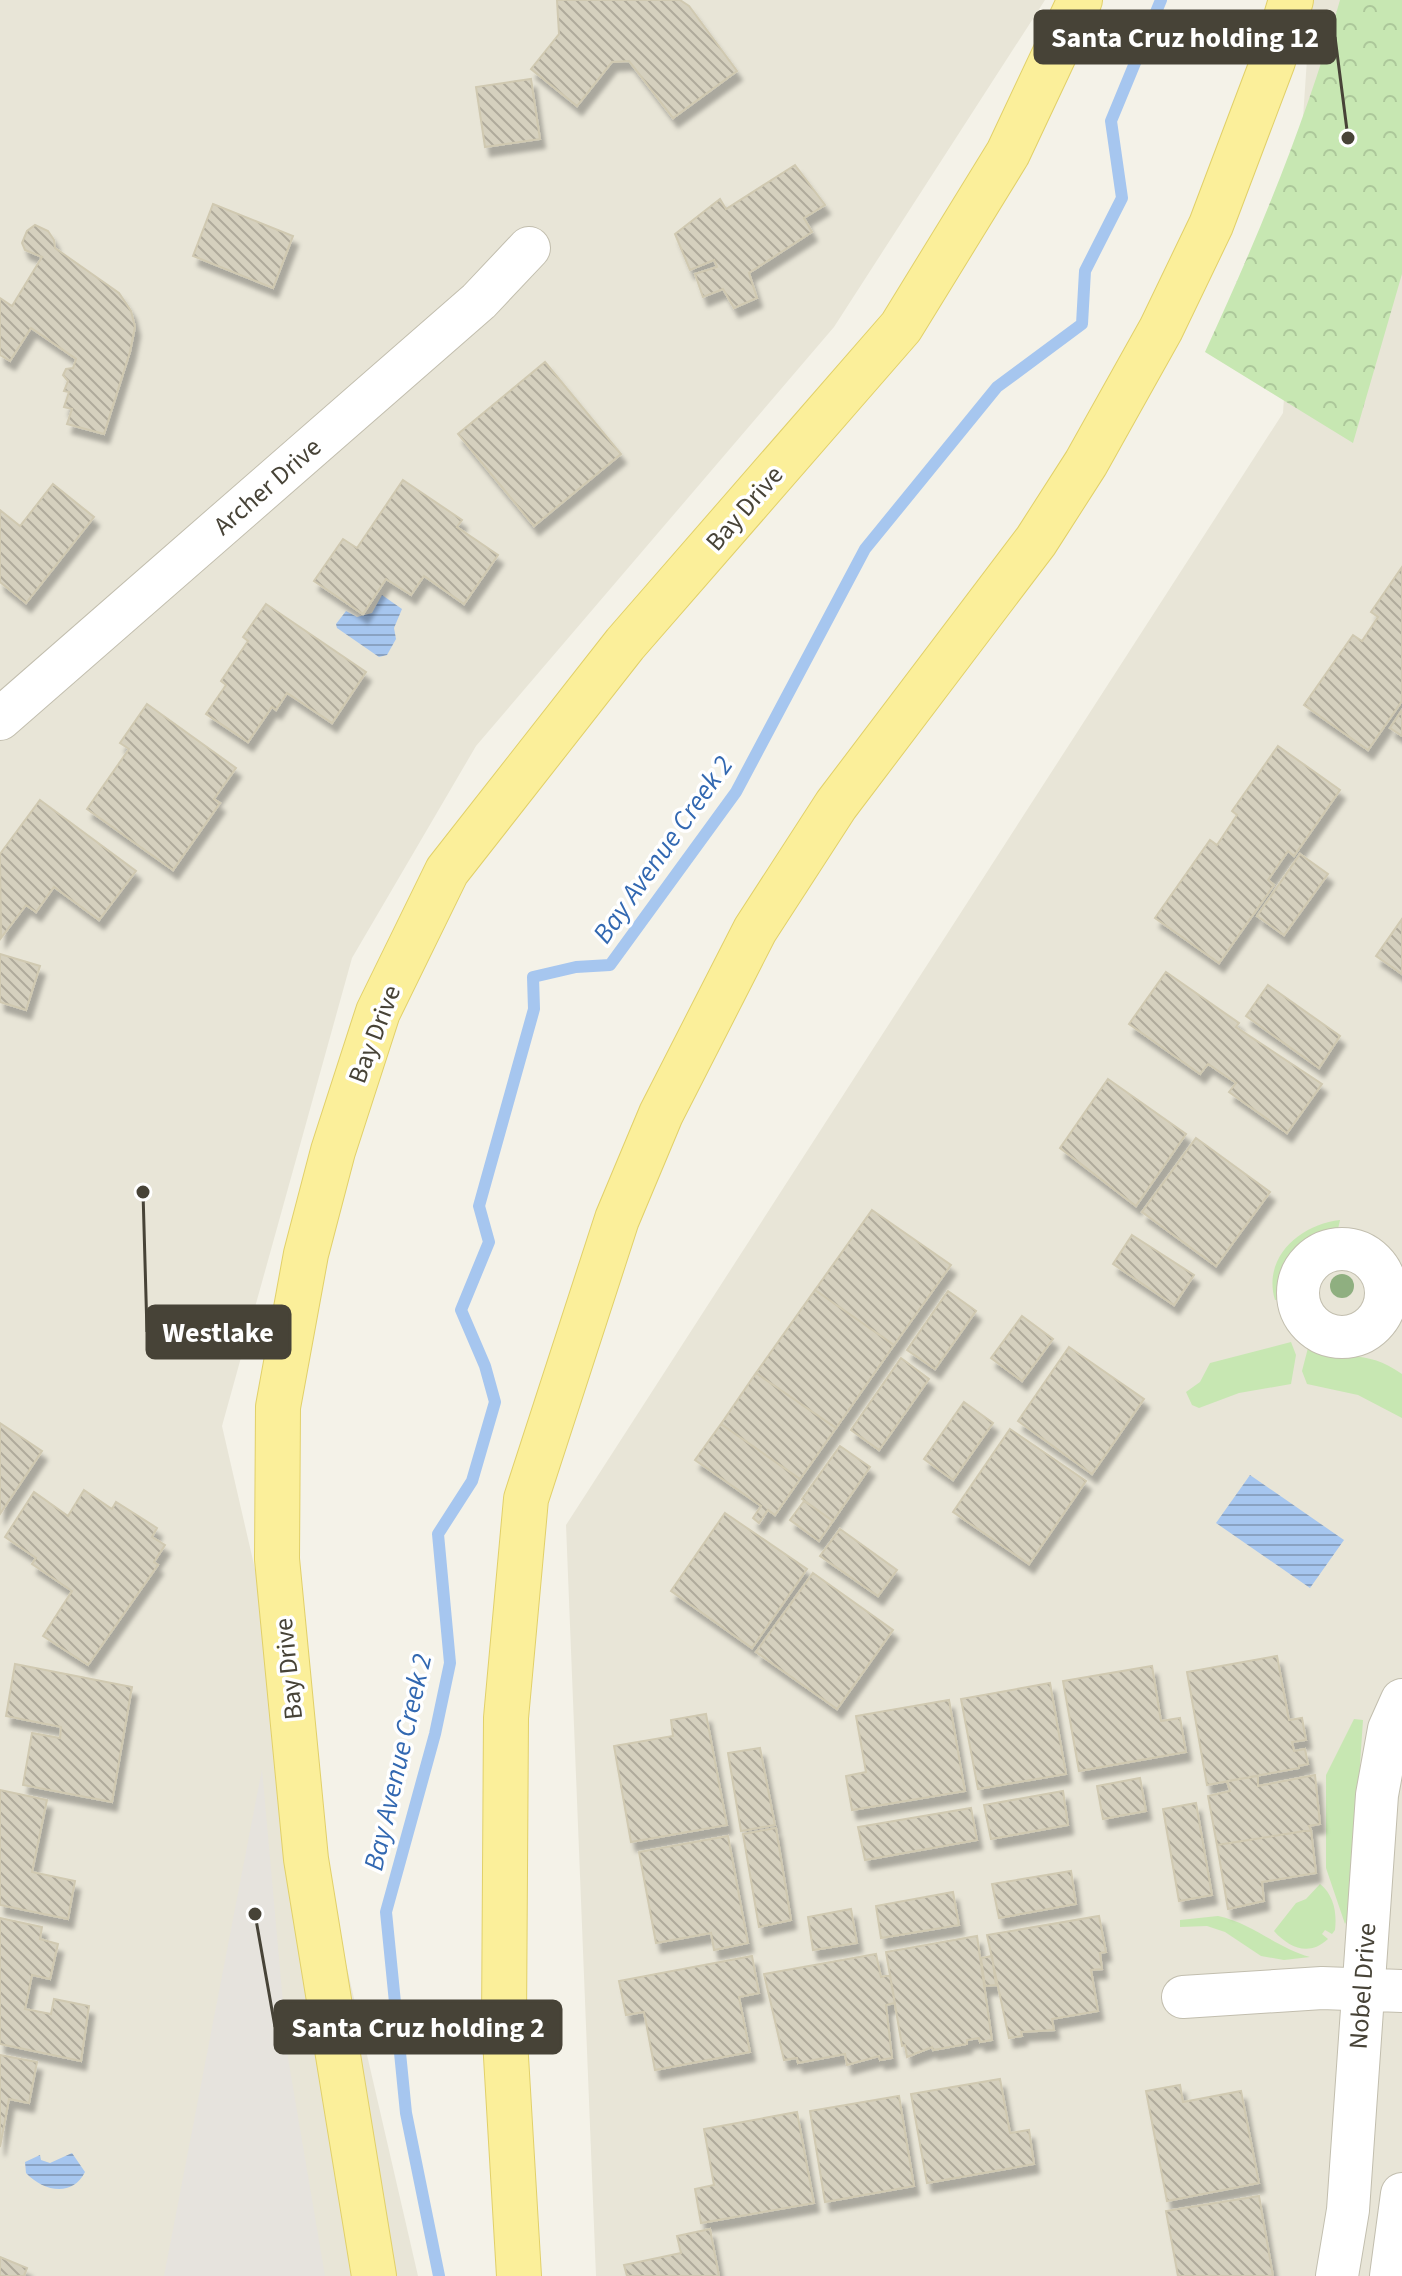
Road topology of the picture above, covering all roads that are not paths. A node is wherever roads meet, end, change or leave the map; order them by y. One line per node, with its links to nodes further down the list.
1 (1080, 0): 10 (main road, Bay Drive)
2 (1291, 0): 11 (main road)
3 (529, 248): 4 (street, Archer Drive)
4 (0, 719)
5 (1402, 1700): 6 (street, Nobel Drive)
6 (1361, 1989): 7 (street); 8 (street); 12 (street, Nobel Drive)
7 (1402, 1991)
8 (1183, 1997)
9 (1402, 2194): 13 (street)
10 (374, 2276)
11 (519, 2276)
12 (1337, 2276)
13 (1391, 2276)

